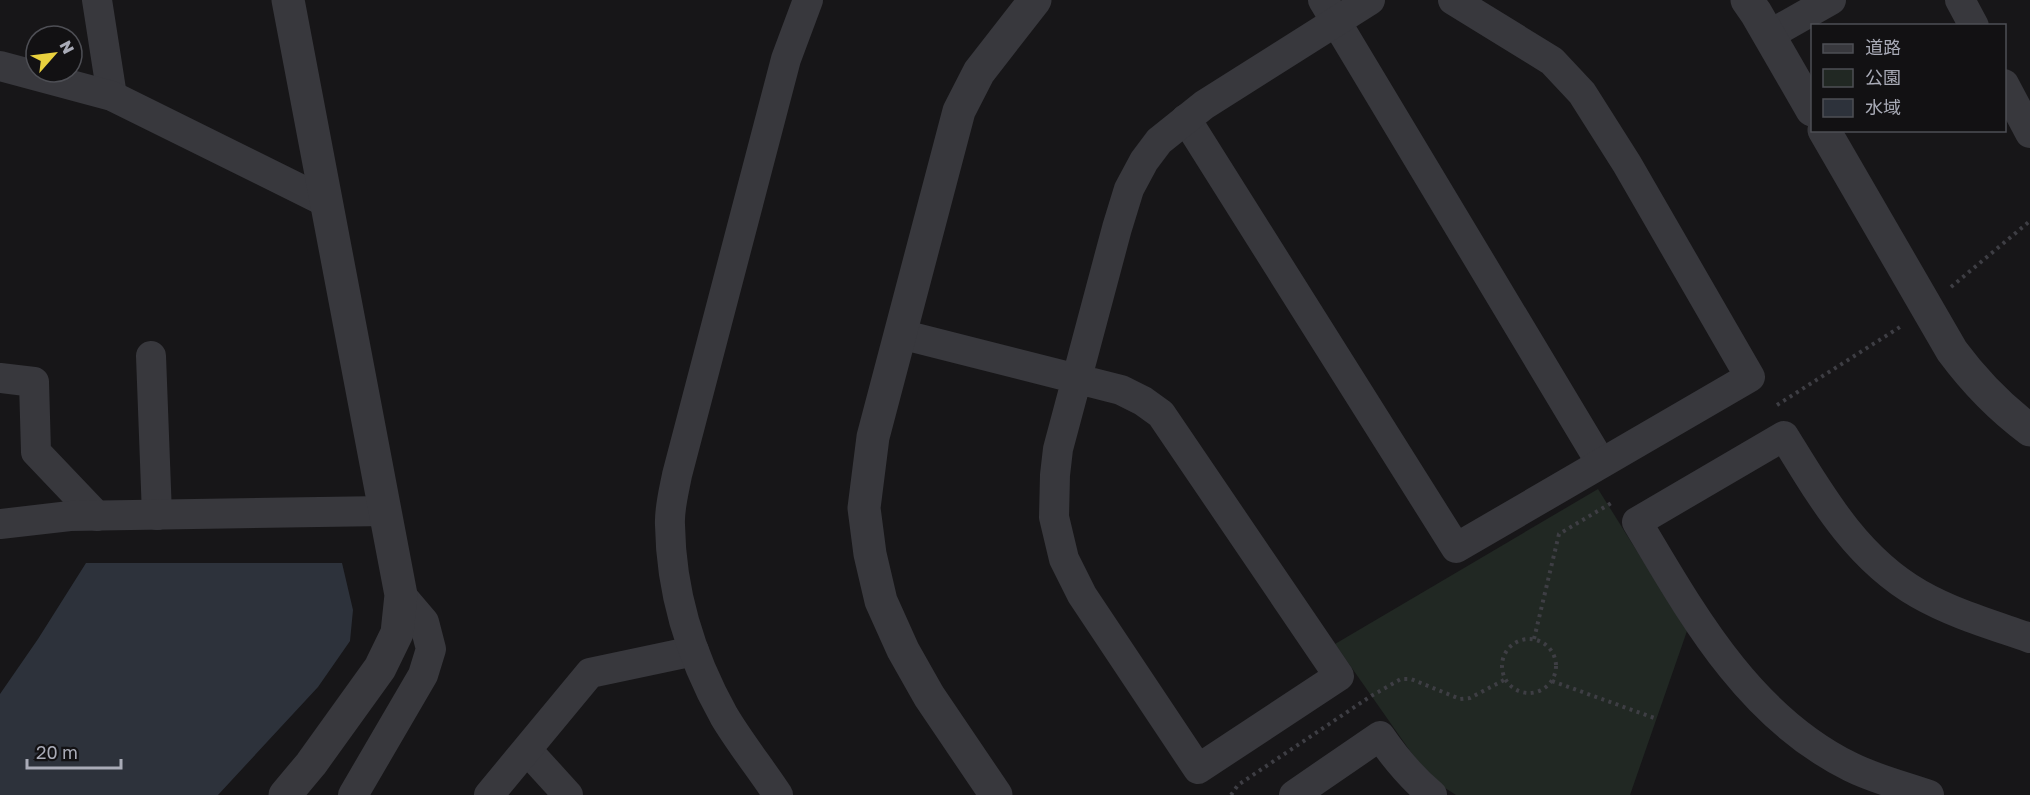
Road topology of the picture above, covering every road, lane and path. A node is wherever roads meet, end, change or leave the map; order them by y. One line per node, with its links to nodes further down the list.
1 (97, 0): 15 (street)
2 (288, 0): 20 (street)
3 (808, 0): 37 (street)
4 (1034, 0): 23 (street)
5 (1370, 0): 10 (street)
6 (1453, 0): 28 (street)
7 (1747, 0): 12 (street)
8 (1831, 0): 12 (street)
9 (1960, 0): 11 (street)
10 (1330, 10): 17 (street); 28 (street)
11 (1973, 24)
12 (1769, 35): 16 (street)
13 (0, 66): 15 (street)
14 (2006, 88): 19 (street)
15 (112, 96): 20 (street)
16 (1811, 108)
17 (1186, 119): 26 (street); 28 (street)
18 (1825, 132): 27 (street)
19 (2030, 133)
20 (326, 202): 30 (street)
21 (2030, 221): 22 (path)
22 (1950, 288)
23 (900, 334): 26 (street); 47 (street)
24 (151, 356): 31 (street)
25 (0, 378): 32 (street)
26 (1076, 379): 26 (street)
27 (2030, 430)
28 (1602, 463)
29 (1608, 505): 36 (path)
30 (385, 511): 31 (street); 34 (street)
31 (157, 515): 32 (street)
32 (97, 516): 33 (street)
33 (0, 524)
34 (400, 595): 42 (street); 43 (street)
35 (2030, 638): 51 (street)
36 (1534, 639): 38 (path); 39 (path)
37 (694, 651): 41 (street); 46 (street)
38 (1506, 679): 39 (path); 48 (path)
39 (1552, 681): 40 (path)
40 (1657, 719)
41 (527, 750): 44 (street); 45 (street)
42 (285, 795)
43 (353, 795)
44 (489, 795)
45 (568, 795)
46 (778, 795)
47 (996, 795)
48 (1231, 795)
49 (1293, 795): 50 (street)
50 (1432, 795)
51 (1929, 795)

